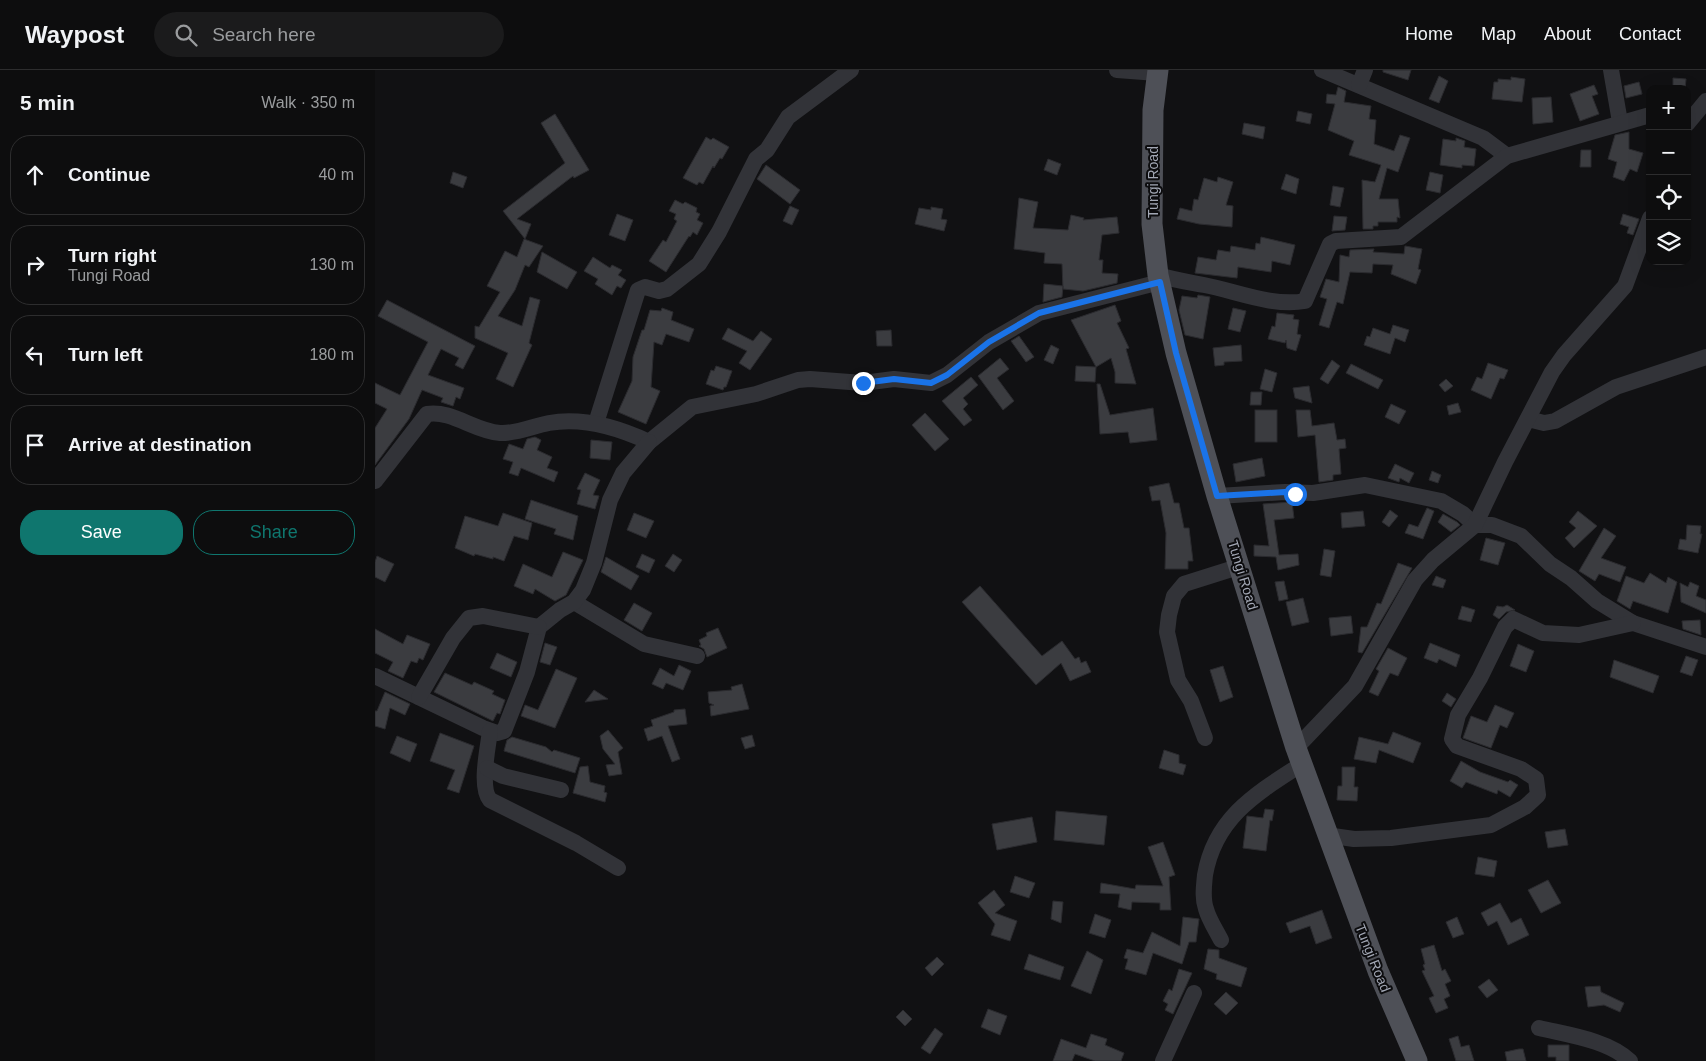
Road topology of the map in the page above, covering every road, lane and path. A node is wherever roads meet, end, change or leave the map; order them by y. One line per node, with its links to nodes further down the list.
1 (851, 70): 16 (street)
2 (1117, 70): 5 (street)
3 (1322, 70): 6 (street)
4 (1611, 70): 10 (street)
5 (1158, 72): 13 (main road, Tungi Road)
6 (1362, 77): 11 (street)
7 (1698, 104): 9 (street)
8 (1646, 116): 10 (street)
9 (1691, 117)
10 (1620, 122): 11 (street)
11 (1507, 156): 13 (street)
12 (1649, 220): 15 (street)
13 (1159, 279): 17 (street); 19 (main road, Tungi Road)
14 (1706, 357): 15 (street)
15 (1528, 419): 20 (street)
16 (596, 423): 17 (street); 18 (street)
17 (649, 442): 22 (street)
18 (375, 481)
19 (1217, 496): 20 (street); 21 (main road, Tungi Road)
20 (1475, 525): 23 (street); 31 (street)
21 (1241, 566): 30 (street); 31 (main road, Tungi Road)
22 (575, 602): 24 (street); 26 (street)
23 (1633, 623): 25 (street); 34 (street)
24 (539, 627): 28 (street); 29 (street)
25 (1706, 647)
26 (697, 656)
27 (375, 676): 28 (street)
28 (419, 697): 29 (street)
29 (490, 731): 32 (street)
30 (1205, 738)
31 (1299, 756): 34 (main road, Tungi Road); 36 (street)
32 (487, 768): 33 (street); 35 (street)
33 (561, 790)
34 (1326, 835): 40 (main road, Tungi Road)
35 (617, 868)
36 (1221, 940)
37 (1194, 993): 39 (street)
38 (1539, 1028): 41 (street)
39 (1163, 1061)
40 (1417, 1061)
41 (1630, 1061)

